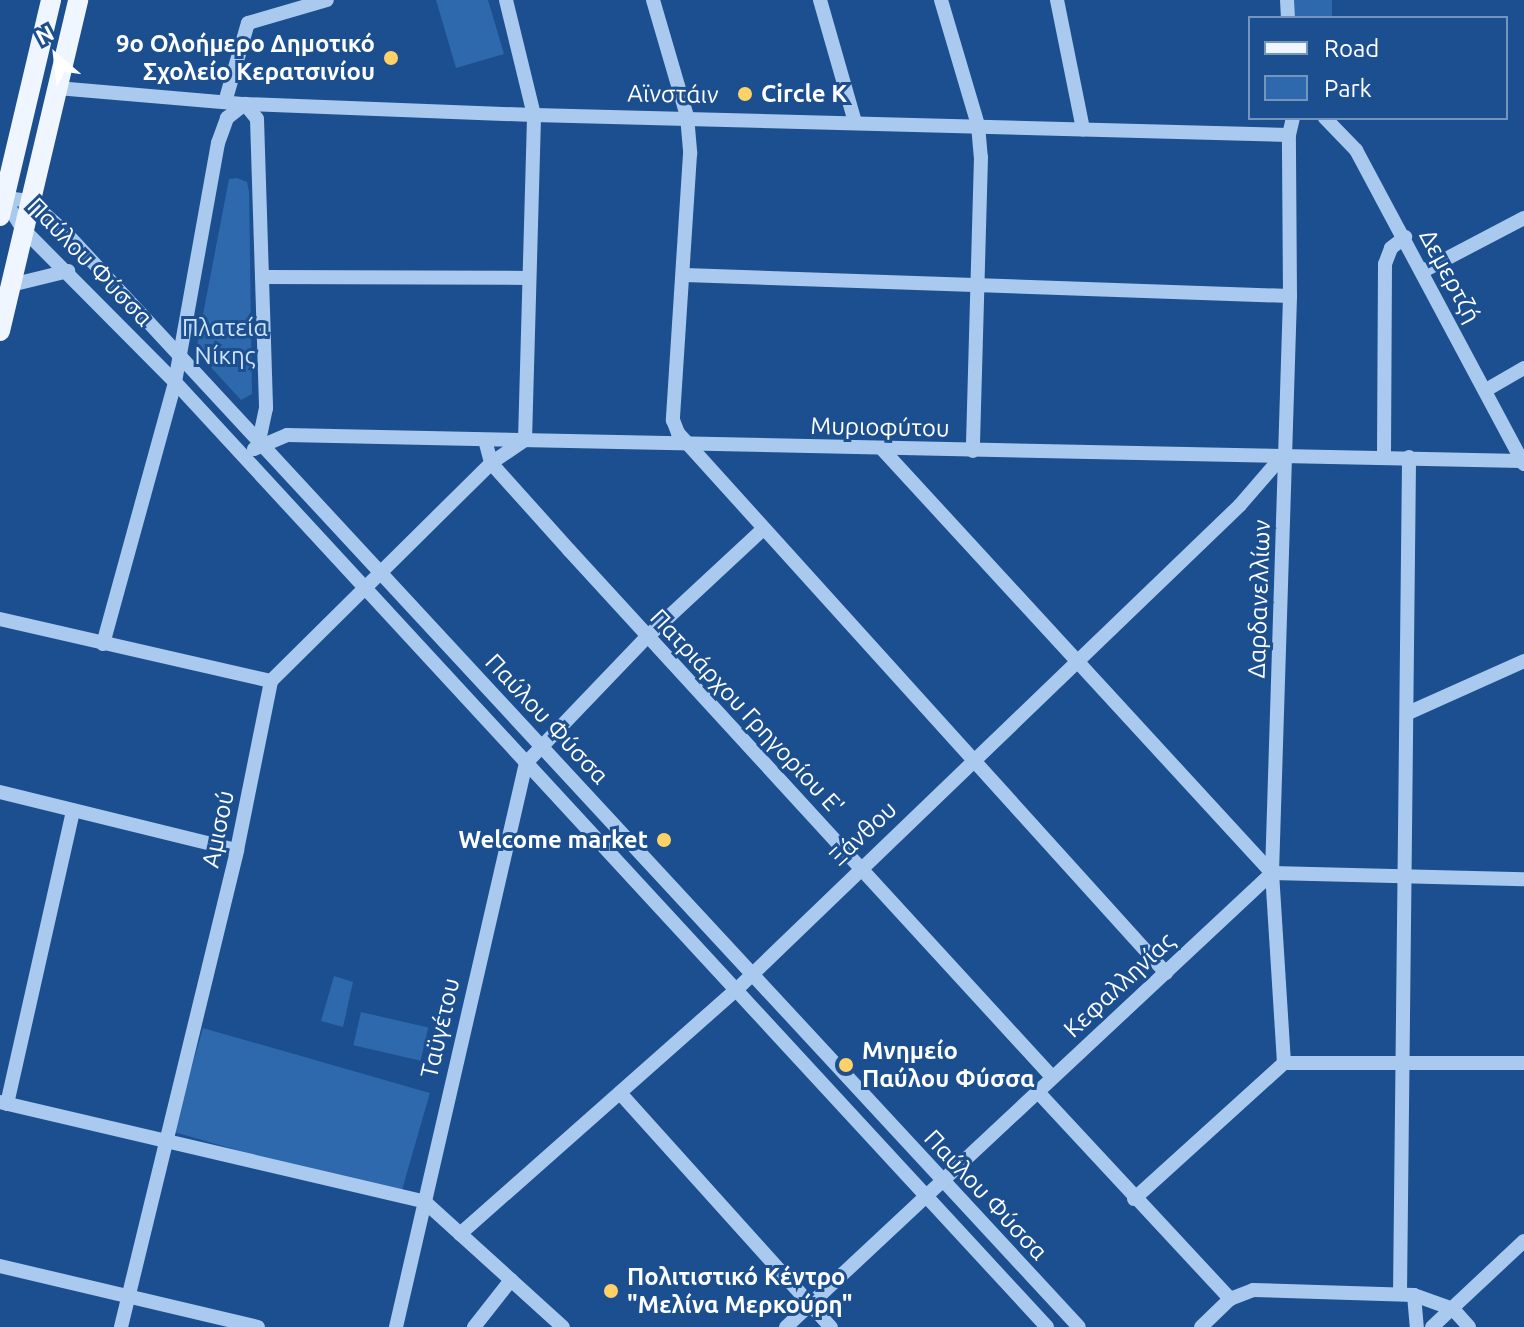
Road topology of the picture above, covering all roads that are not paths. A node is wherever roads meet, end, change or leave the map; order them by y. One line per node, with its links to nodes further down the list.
1 (51, 0): 21 (main road)
2 (78, 0): 9 (main road)
3 (327, 0): 10 (street)
4 (506, 0): 12 (street)
5 (653, 0): 13 (street)
6 (820, 0): 16 (street)
7 (941, 0): 17 (street)
8 (1060, 1): 18 (street)
9 (57, 88): 10 (street, Αϊνστάιν); 20 (main road)
10 (225, 102): 11 (street, Αϊνστάιν)
11 (245, 104): 12 (street, Αϊνστάιν); 28 (street); 34 (street)
12 (534, 115): 13 (street, Αϊνστάιν); 29 (street)
13 (687, 116): 16 (street, Αϊνστάιν); 27 (street)
14 (1293, 120): 19 (street)
15 (1327, 120): 24 (street, Δεμερτζή)
16 (855, 122): 17 (street, Αϊνστάιν)
17 (978, 125): 18 (street, Αϊνστάιν); 31 (street)
18 (1083, 129): 19 (street, Αϊνστάιν)
19 (1289, 135): 32 (street, Δαρδανελλίων)
20 (30, 201): 21 (street, Παύλου Φύσσα); 23 (main road); 34 (street, Παύλου Φύσσα)
21 (1, 204): 23 (street, Παύλου Φύσσα)
22 (1524, 218): 26 (street)
23 (23, 229): 25 (street, Παύλου Φύσσα); 30 (main road)
24 (1405, 237): 26 (street, Δεμερτζή); 46 (street)
25 (68, 271): 30 (street); 36 (street, Παύλου Φύσσα)
26 (1423, 271): 38 (street, Δεμερτζή)
27 (685, 275): 31 (street); 41 (street)
28 (262, 277): 29 (street); 42 (street)
29 (529, 278): 40 (street)
30 (11, 285): 33 (main road)
31 (978, 286): 32 (street); 44 (street)
32 (1290, 296): 45 (street, Δαρδανελλίων)
33 (0, 331)
34 (179, 354): 36 (street); 37 (street, Παύλου Φύσσα)
35 (1524, 368): 38 (street)
36 (175, 382): 37 (street); 48 (street, Παύλου Φύσσα); 56 (street)
37 (205, 384): 42 (street, Παύλου Φύσσα)
38 (1486, 390): 49 (street, Δεμερτζή)
39 (485, 440): 40 (street, Μυριοφύτου); 42 (street, Μυριοφύτου); 50 (street, Πατριάρχου Γρηγορίου Ε')
40 (525, 440): 41 (street, Μυριοφύτου); 50 (street)
41 (685, 444): 43 (street, Μυριοφύτου); 51 (street)
42 (258, 445): 48 (street, Μυριοφύτου); 52 (street, Παύλου Φύσσα)
43 (883, 450): 44 (street, Μυριοφύτου); 57 (street)
44 (973, 451): 45 (street, Μυριοφύτου)
45 (1285, 453): 46 (street, Μυριοφύτου); 57 (street, Ξάνθου); 68 (street, Δαρδανελλίων)
46 (1384, 456): 47 (street, Μυριοφύτου)
47 (1409, 457): 49 (street, Μυριοφύτου); 60 (street)
48 (244, 458): 53 (street, Παύλου Φύσσα)
49 (1523, 462)
50 (491, 463): 52 (street); 55 (street, Πατριάρχου Γρηγορίου Ε')
51 (762, 530): 55 (street, Ταϋγέτου); 62 (street)
52 (380, 572): 53 (street); 61 (street, Παύλου Φύσσα)
53 (363, 589): 59 (street); 63 (street, Παύλου Φύσσα)
54 (0, 619): 56 (street)
55 (647, 637): 61 (street, Ταϋγέτου); 67 (street, Πατριάρχου Γρηγορίου Ε')
56 (103, 644): 59 (street)
57 (1079, 660): 62 (street, Ξάνθου); 68 (street)
58 (1524, 661): 60 (street)
59 (271, 681): 66 (street, Αμισού)
60 (1408, 713): 69 (street)
61 (541, 744): 63 (street, Ταϋγέτου); 72 (street, Παύλου Φύσσα)
62 (974, 760): 67 (street, Ξάνθου); 71 (street)
63 (526, 763): 73 (street, Παύλου Φύσσα); 85 (street, Ταϋγέτου)
64 (0, 792): 65 (street)
65 (73, 810): 66 (street); 80 (street)
66 (237, 850): 81 (street, Αμισού)
67 (859, 866): 72 (street, Ξάνθου); 77 (street, Πατριάρχου Γρηγορίου Ε')
68 (1272, 873): 69 (street); 71 (street, Κεφαλληνίας); 75 (street, Δαρδανελλίων)
69 (1405, 877): 70 (street); 74 (street)
70 (1524, 879)
71 (1166, 973): 77 (street, Κεφαλληνίας)
72 (750, 974): 73 (street, Ξάνθου); 82 (street, Παύλου Φύσσα)
73 (734, 992): 79 (street, Ξάνθου); 83 (street, Παύλου Φύσσα)
74 (1402, 1059): 75 (street); 76 (street); 90 (street)
75 (1284, 1063): 84 (street)
76 (1524, 1063)
77 (1052, 1077): 78 (street, Κεφαλληνίας)
78 (1037, 1091): 82 (street, Κεφαλληνίας); 84 (street)
79 (620, 1093): 86 (street, Ξάνθου); 93 (street)
80 (3, 1103): 81 (street)
81 (164, 1144): 85 (street); 91 (street, Αμισού)
82 (941, 1180): 83 (street, Κεφαλληνίας); 103 (street, Παύλου Φύσσα)
83 (923, 1197): 93 (street, Κεφαλληνίας); 102 (street, Παύλου Φύσσα)
84 (1134, 1199): 92 (street)
85 (425, 1202): 86 (street); 97 (street, Ταϋγέτου)
86 (460, 1234): 89 (street)
87 (1524, 1241): 94 (street)
88 (0, 1266): 91 (street)
89 (511, 1280): 98 (street); 99 (street)
90 (1407, 1295): 92 (street); 94 (street); 105 (street)
91 (129, 1299): 95 (street, Αμισού); 96 (street)
92 (1230, 1299): 104 (street)
93 (809, 1304): 100 (street, Κεφαλληνίας); 101 (street)
94 (1453, 1309): 106 (street); 107 (street)
95 (121, 1327)
96 (258, 1327)
97 (396, 1327)
98 (474, 1327)
99 (563, 1327)
100 (786, 1327)
101 (831, 1327)
102 (1047, 1327)
103 (1079, 1327)
104 (1201, 1327)
105 (1417, 1327)
106 (1432, 1327)
107 (1469, 1327)

